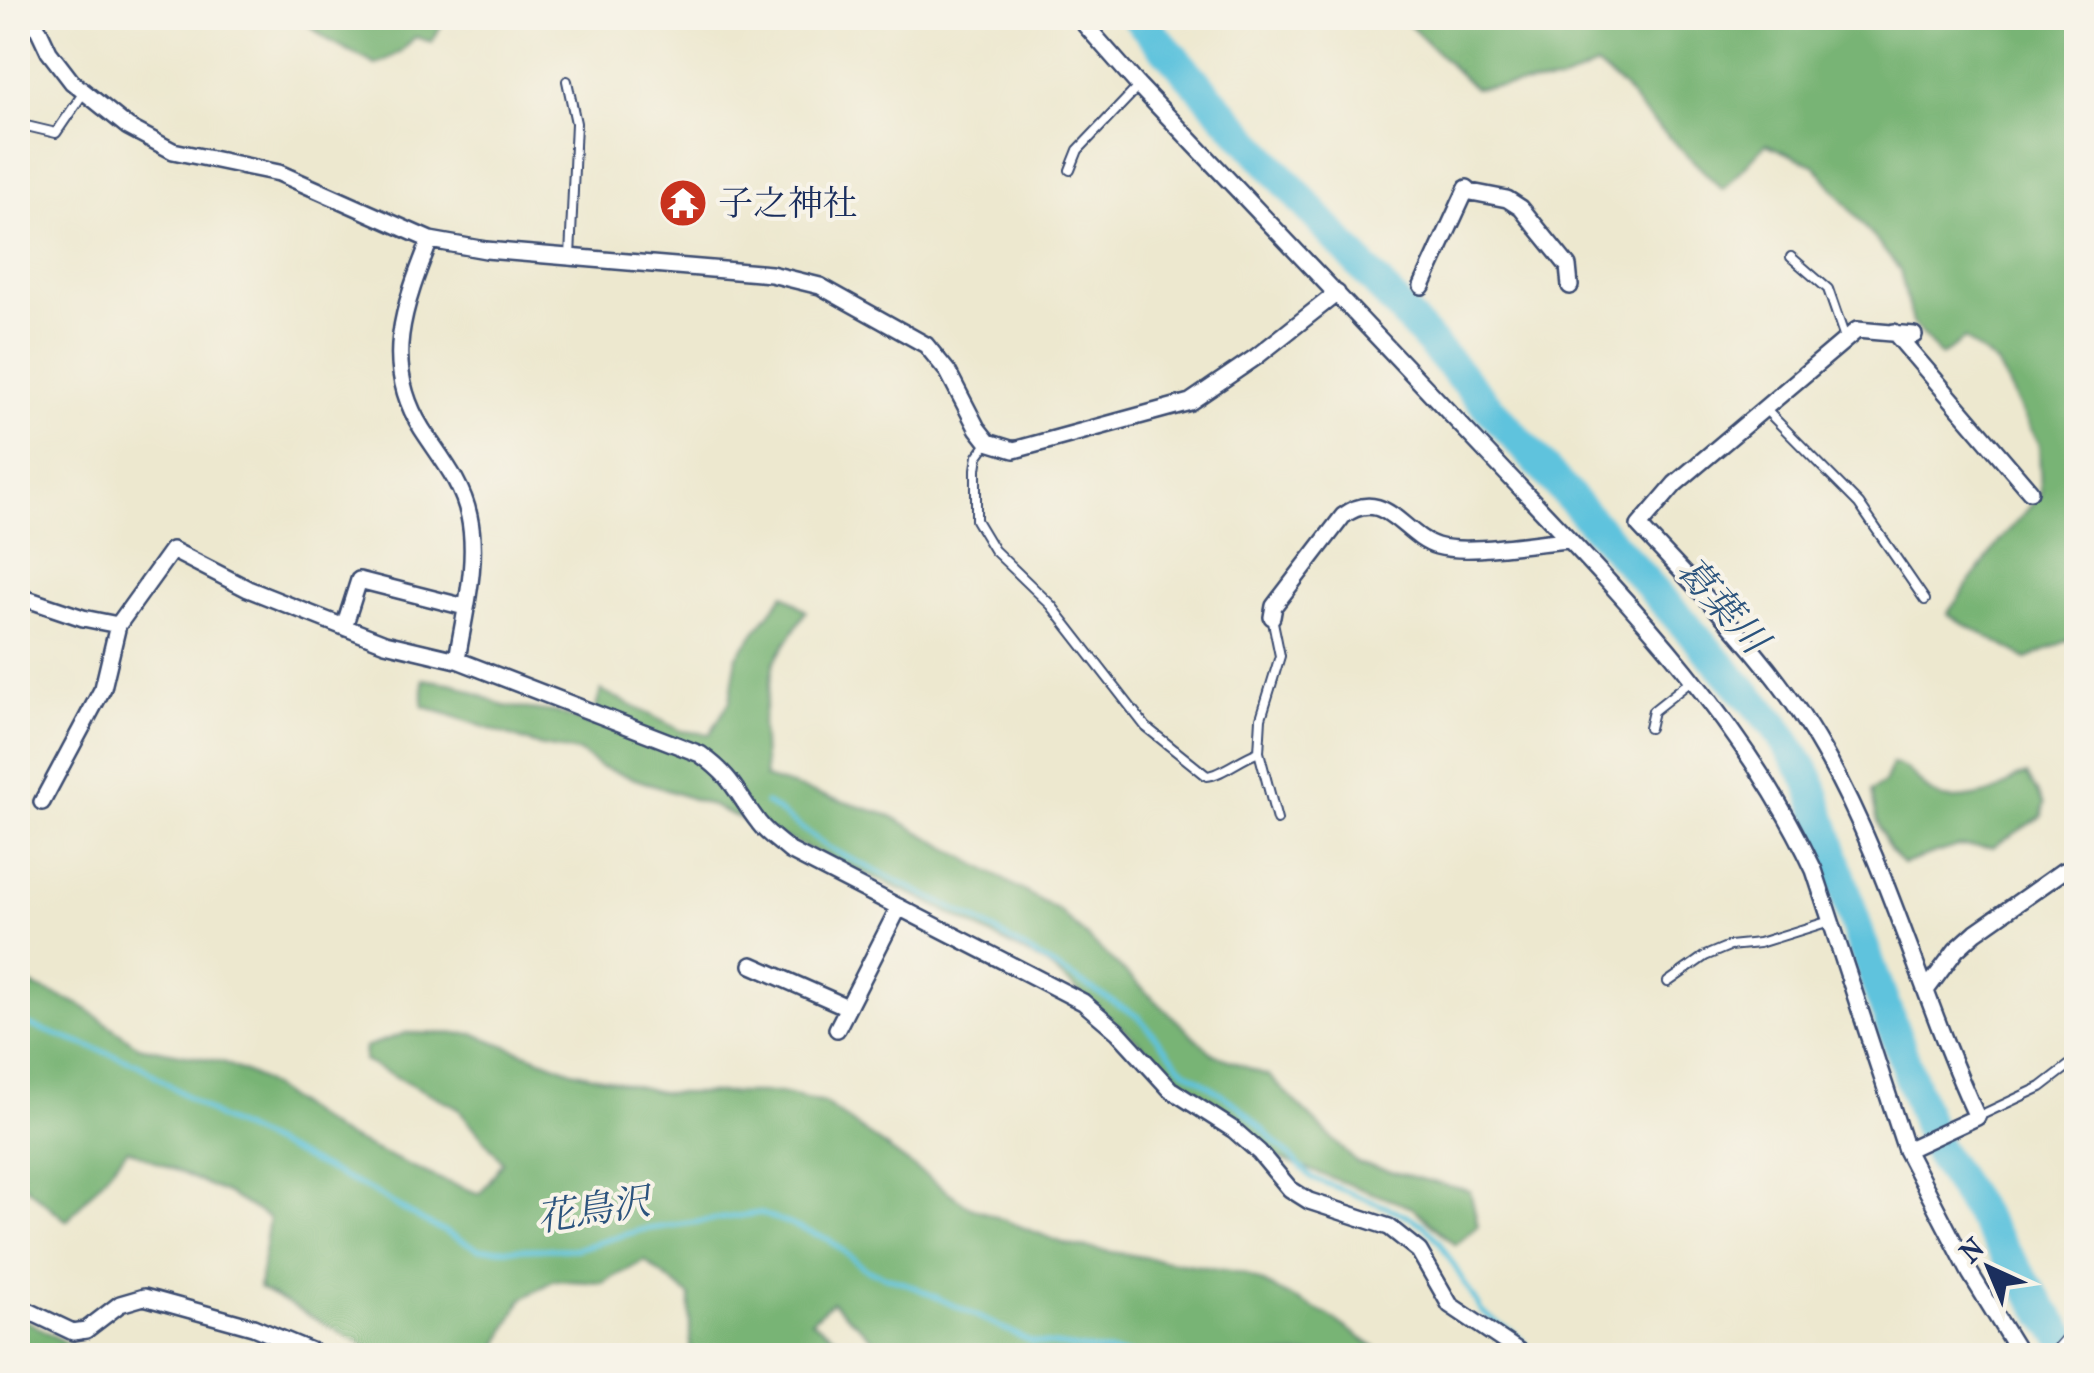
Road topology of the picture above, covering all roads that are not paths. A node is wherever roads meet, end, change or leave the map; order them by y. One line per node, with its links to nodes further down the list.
1 (33, 18): 5 (street)
2 (1087, 19): 4 (street)
3 (567, 81): 10 (lane)
4 (1138, 86): 7 (lane); 13 (street)
5 (84, 92): 6 (lane); 8 (street)
6 (18, 124)
7 (1070, 170)
8 (430, 240): 10 (street); 23 (street)
9 (1790, 257): 16 (lane)
10 (570, 258): 18 (street)
11 (1422, 286): 12 (street)
12 (1570, 286)
13 (1336, 293): 18 (street); 20 (street)
14 (1894, 332): 15 (street); 16 (street); 19 (street)
15 (1914, 335)
16 (1846, 340): 17 (street)
17 (1764, 408): 22 (lane); 38 (street)
18 (988, 442): 30 (lane)
19 (2030, 491)
20 (1569, 540): 24 (street); 28 (street)
21 (18, 596): 25 (street)
22 (1925, 600)
23 (465, 606): 26 (street); 27 (street)
24 (1272, 617): 30 (lane)
25 (118, 626): 26 (street); 31 (street)
26 (344, 627): 27 (street)
27 (457, 660): 34 (street)
28 (1692, 680): 29 (lane); 35 (street)
29 (1649, 728)
30 (1259, 752): 32 (lane)
31 (42, 802)
32 (1276, 820)
33 (2076, 870): 38 (street)
34 (900, 907): 39 (street); 47 (street)
35 (1830, 921): 37 (lane); 43 (street)
36 (752, 965): 39 (street)
37 (1668, 982)
38 (1926, 989): 42 (street)
39 (847, 1007): 40 (street)
40 (837, 1029)
41 (2076, 1060): 42 (lane)
42 (1975, 1118): 43 (street)
43 (1910, 1149): 48 (street)
44 (18, 1306): 46 (street)
45 (2076, 1342): 49 (highway)
46 (323, 1356)
47 (1526, 1356)
48 (2021, 1356)
49 (2064, 1356)

